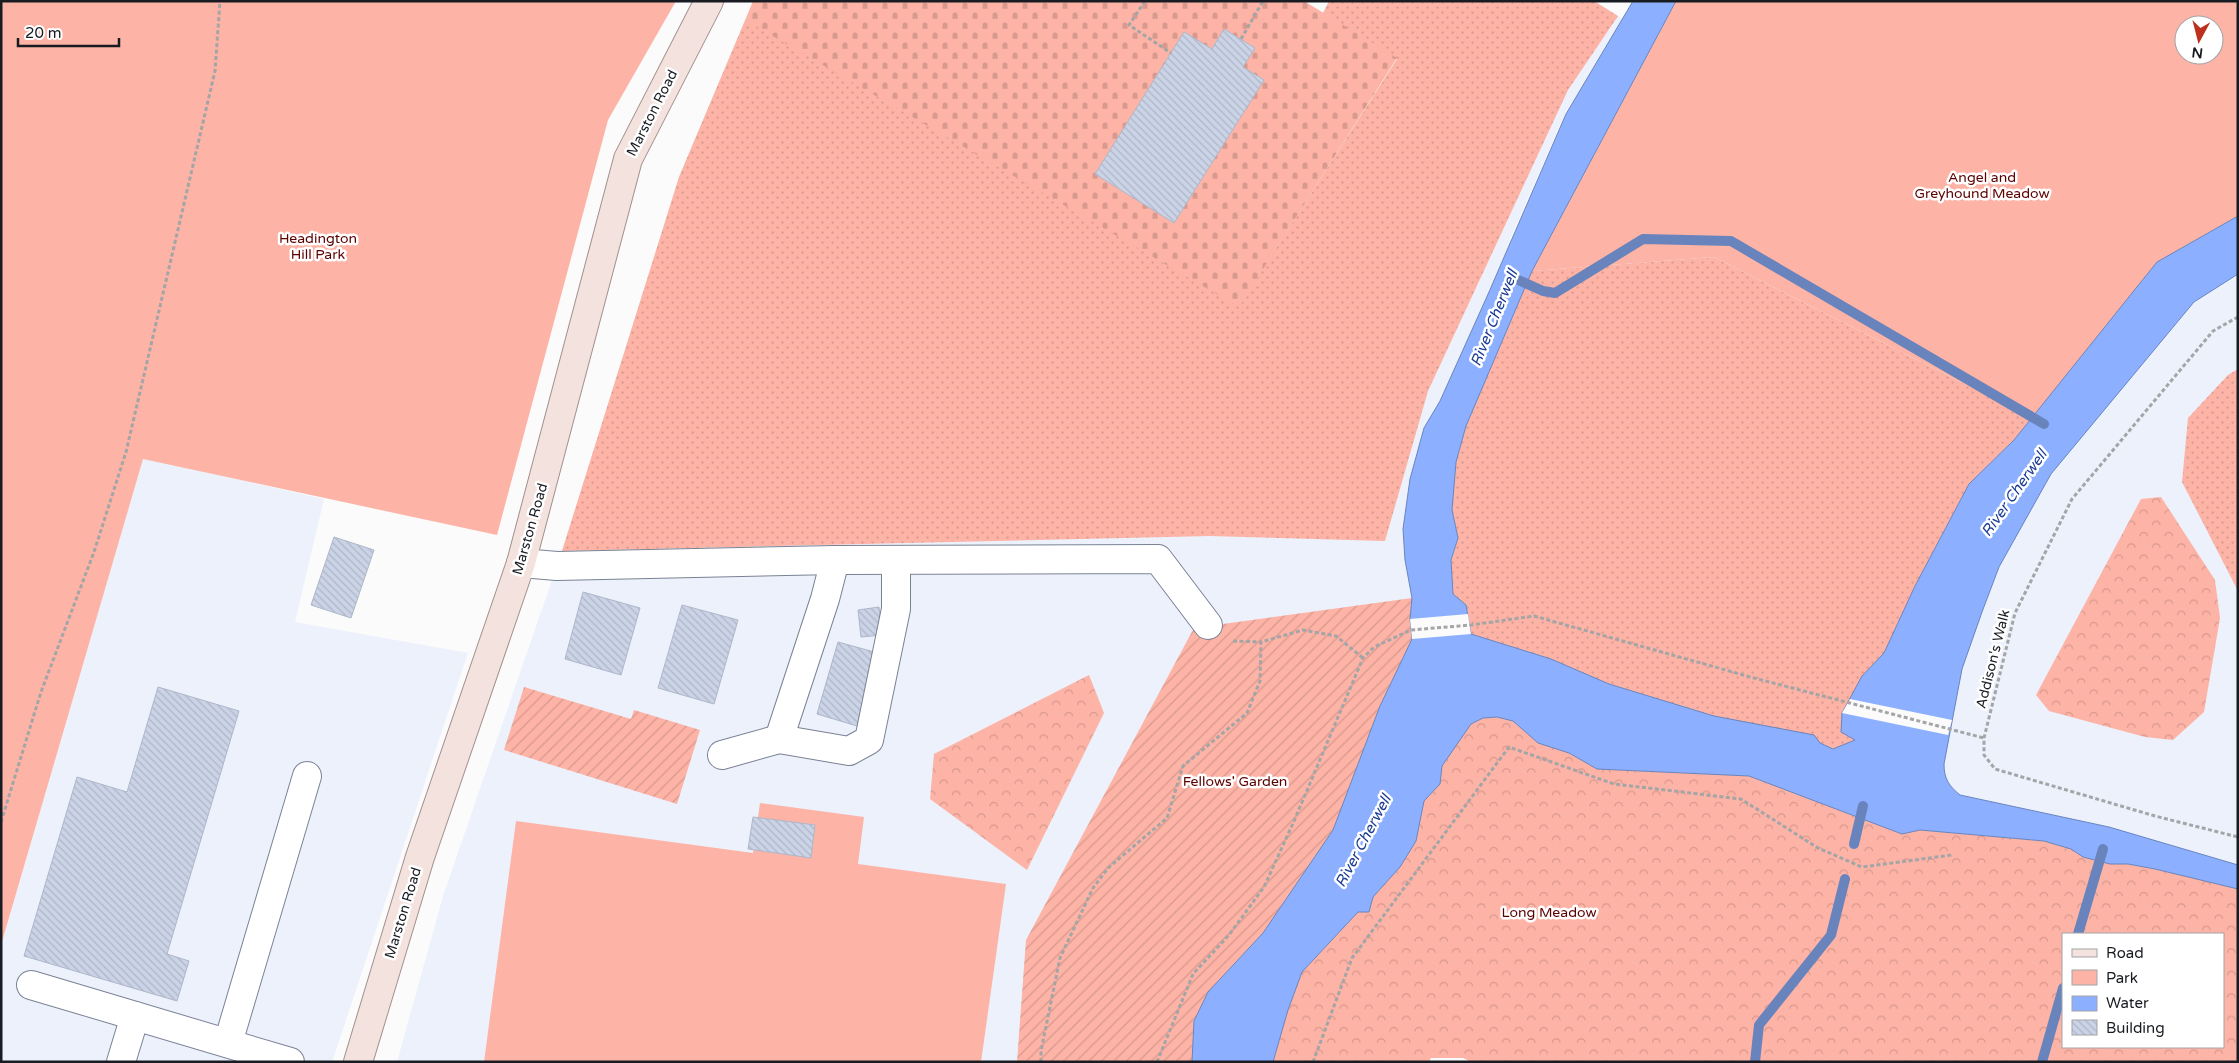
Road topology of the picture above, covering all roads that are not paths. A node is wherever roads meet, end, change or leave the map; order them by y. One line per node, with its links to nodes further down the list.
1 (709, 1): 4 (main road, Marston Road)
2 (835, 560): 3 (lane); 4 (lane); 6 (lane)
3 (896, 560): 5 (lane); 6 (lane)
4 (521, 563): 14 (main road, Marston Road)
5 (1208, 625)
6 (779, 739): 7 (lane)
7 (722, 755)
8 (307, 776): 11 (lane)
9 (31, 985): 10 (lane)
10 (134, 1016): 11 (lane); 12 (lane)
11 (228, 1043): 13 (lane)
12 (121, 1062)
13 (290, 1062)
14 (358, 1062)

